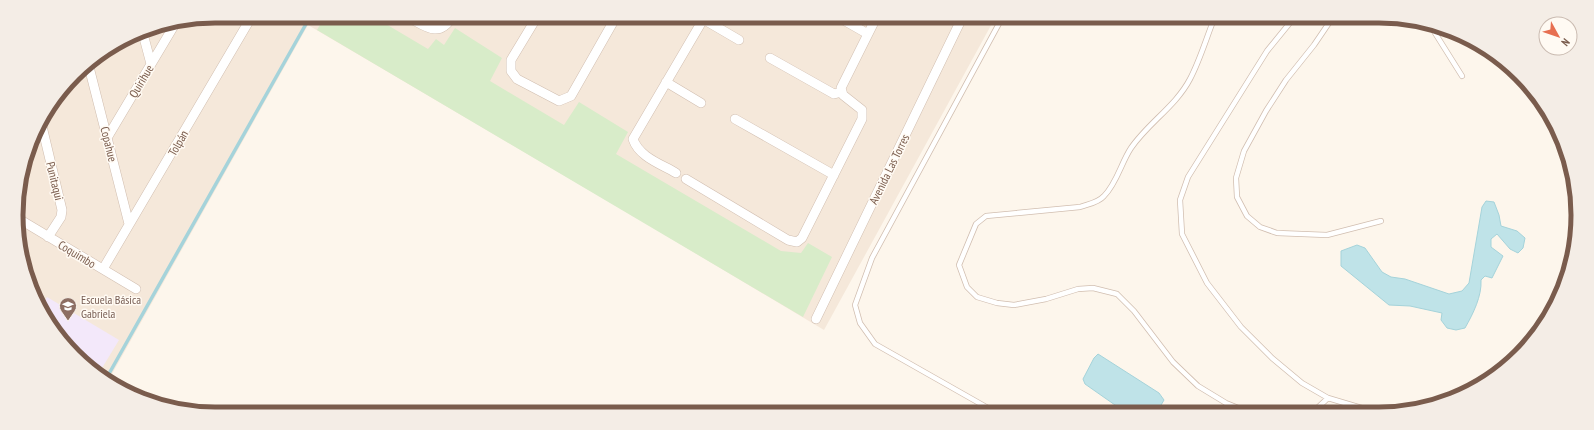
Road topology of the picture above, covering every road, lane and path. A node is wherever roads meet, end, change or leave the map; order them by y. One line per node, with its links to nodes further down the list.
1 (248, 23): 35 (street, Tolpán)
2 (419, 23): 3 (street)
3 (448, 23)
4 (534, 23): 5 (street)
5 (613, 23)
6 (700, 23): 24 (street)
7 (711, 23): 19 (street)
8 (849, 23): 17 (street)
9 (874, 23): 17 (street)
10 (960, 23): 39 (street, Avenida Las Torres)
11 (999, 23): 41 (lane)
12 (1212, 23): 42 (lane)
13 (1290, 23): 40 (lane)
14 (1329, 23): 34 (lane)
15 (172, 28): 21 (street, Quirihue)
16 (1434, 31): 23 (lane)
17 (868, 34): 25 (street)
18 (144, 37): 21 (street)
19 (739, 40)
20 (770, 58): 25 (street)
21 (151, 64): 29 (street, Quirihue)
22 (90, 70): 29 (street, Copahue)
23 (1462, 76)
24 (666, 82): 26 (street); 30 (street)
25 (842, 92): 31 (street)
26 (700, 103)
27 (735, 119): 31 (street)
28 (43, 130): 36 (street, Punitaqui)
29 (107, 138): 35 (street, Copahue)
30 (676, 173)
31 (834, 175): 32 (street)
32 (686, 179)
33 (23, 221): 36 (street, Coquimbo)
34 (1381, 221)
35 (130, 224): 37 (street, Tolpán)
36 (48, 237): 37 (street, Coquimbo)
37 (103, 269): 38 (street, Coquimbo)
38 (136, 289)
39 (816, 319)
40 (1328, 398): 43 (lane); 44 (lane)
41 (986, 407)
42 (1236, 407)
43 (1318, 407)
44 (1358, 407)

